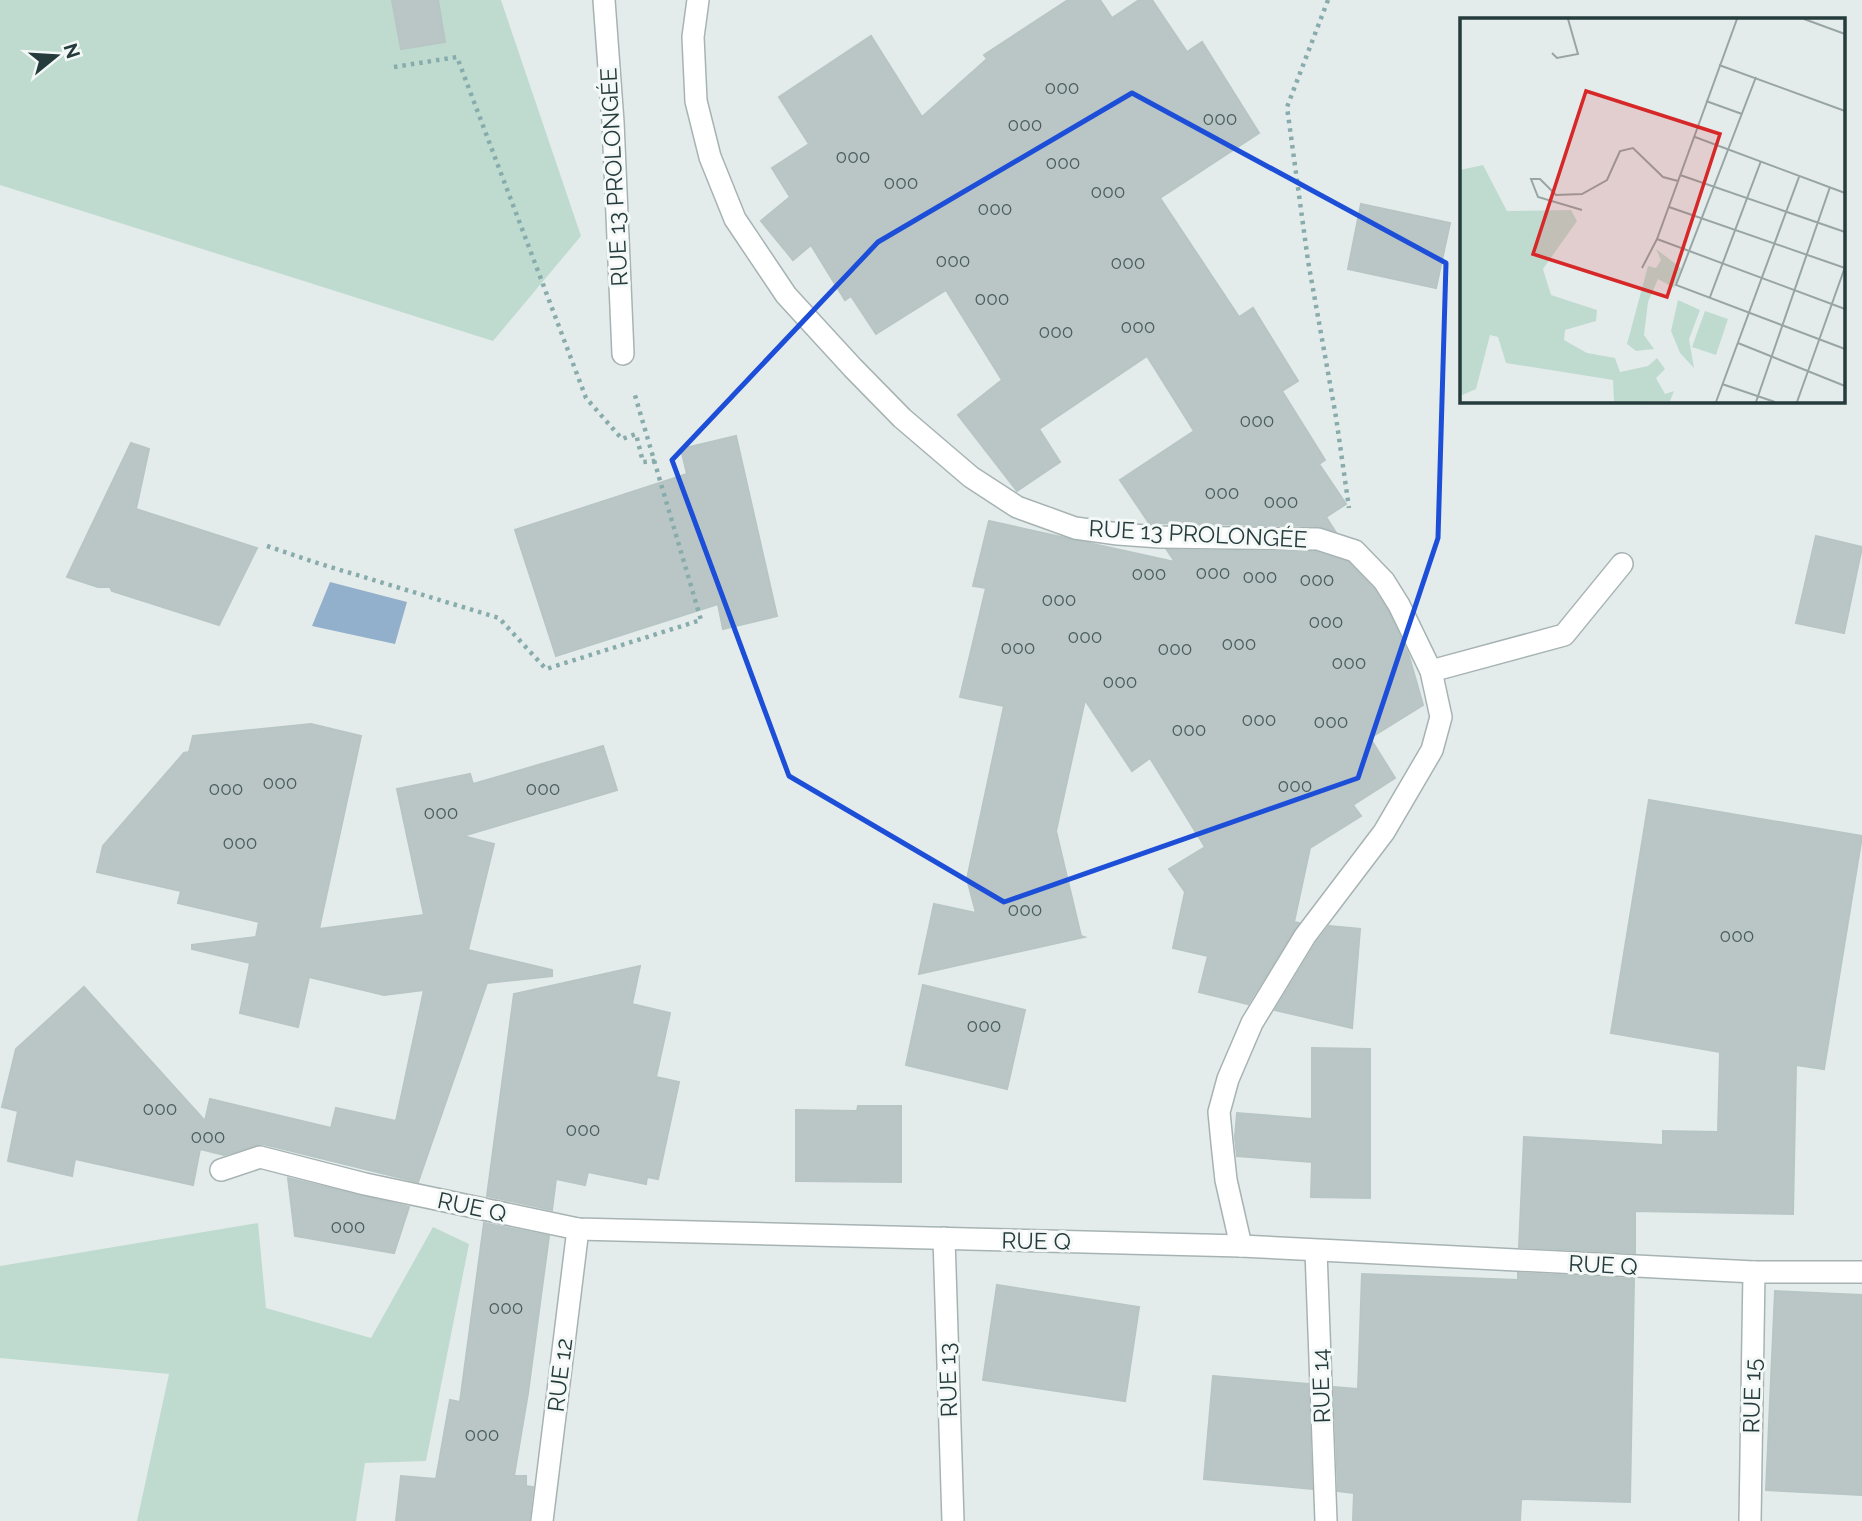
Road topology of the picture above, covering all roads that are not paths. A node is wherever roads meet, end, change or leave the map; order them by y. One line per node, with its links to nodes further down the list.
1 (604, 0): 3 (street, RUE 13 PROLONGÉE)
2 (698, 0): 5 (street, RUE 13 PROLONGÉE)
3 (622, 354)
4 (1622, 565): 5 (street)
5 (1432, 671): 9 (street)
6 (220, 1170): 7 (street, RUE Q)
7 (578, 1229): 8 (street, RUE Q); 13 (street, RUE 12)
8 (944, 1238): 9 (street, RUE Q); 14 (street, RUE 13)
9 (1241, 1246): 10 (street, RUE Q)
10 (1316, 1251): 11 (street, RUE Q); 15 (street, RUE 14)
11 (1754, 1272): 12 (street, RUE Q); 16 (street, RUE 15)
12 (1862, 1272)
13 (542, 1521)
14 (953, 1521)
15 (1326, 1521)
16 (1750, 1521)

